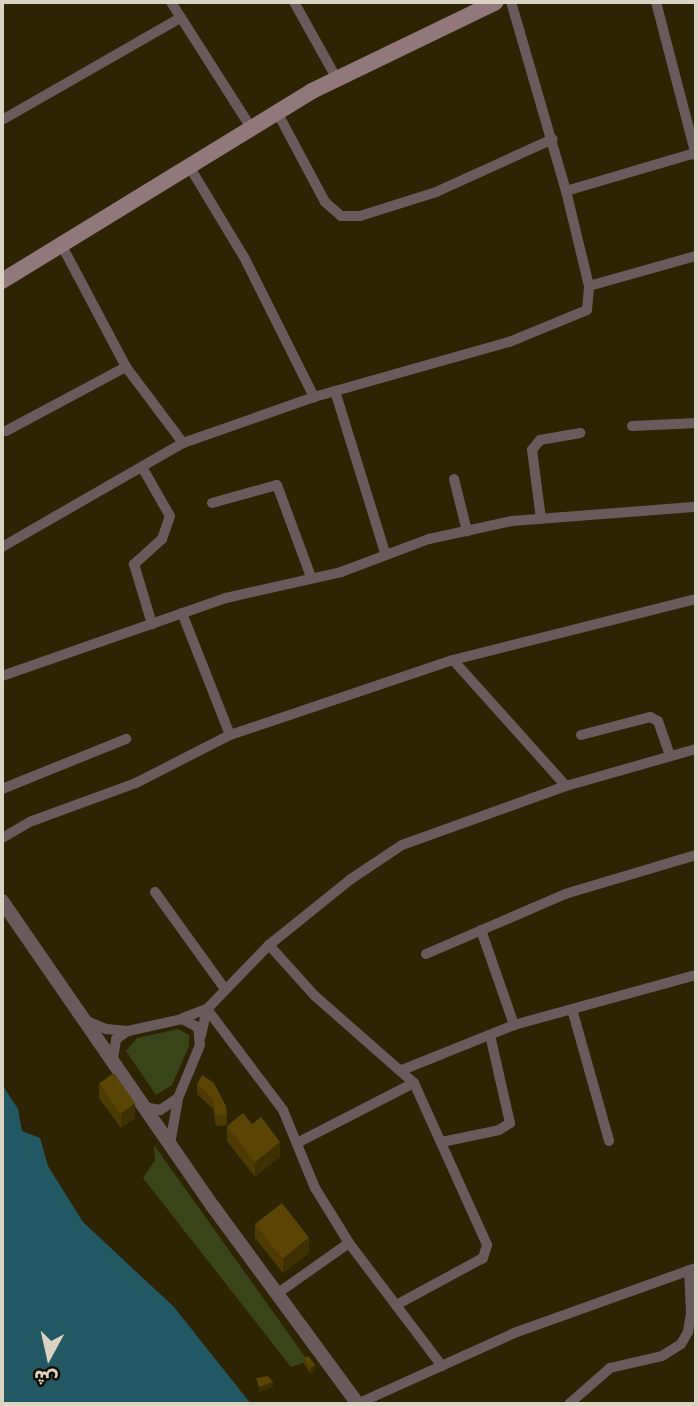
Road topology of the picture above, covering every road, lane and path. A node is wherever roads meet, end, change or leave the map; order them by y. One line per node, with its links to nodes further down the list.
1 (171, 2): 6 (street)
2 (294, 2): 7 (street)
3 (496, 2): 7 (main road)
4 (511, 2): 11 (street)
5 (656, 2): 12 (street)
6 (180, 18): 9 (street); 10 (street)
7 (337, 79): 8 (main road)
8 (277, 112): 10 (main road); 11 (street)
9 (2, 120)
10 (250, 126): 13 (main road)
11 (553, 139): 14 (street)
12 (696, 154): 14 (street)
13 (189, 166): 15 (main road); 21 (street)
14 (566, 191): 18 (street)
15 (61, 244): 17 (main road); 19 (street)
16 (696, 256): 18 (street)
17 (2, 281)
18 (589, 286): 20 (street)
19 (126, 367): 24 (street); 26 (street)
20 (335, 391): 21 (street); 34 (street)
21 (314, 397): 26 (street)
22 (696, 423): 23 (street)
23 (632, 426)
24 (6, 431)
25 (580, 433): 31 (street)
26 (183, 443): 27 (street)
27 (142, 467): 33 (street); 38 (street)
28 (454, 479): 32 (street)
29 (212, 503): 35 (street)
30 (696, 507): 31 (street)
31 (541, 519): 32 (street)
32 (467, 530): 34 (street)
33 (2, 547)
34 (385, 552): 35 (street)
35 (311, 577): 37 (street)
36 (696, 599): 39 (street)
37 (182, 613): 38 (street); 42 (street)
38 (152, 624): 41 (street)
39 (453, 660): 42 (street); 47 (street)
40 (2, 662): 41 (street)
41 (4, 675)
42 (230, 735): 49 (street)
43 (581, 735): 46 (street)
44 (126, 739): 48 (street)
45 (696, 749): 46 (street)
46 (670, 756): 47 (street)
47 (566, 786): 54 (street)
48 (2, 789)
49 (2, 838)
50 (696, 855): 53 (street)
51 (155, 892): 57 (street)
52 (2, 901): 61 (street)
53 (481, 930): 55 (street); 62 (street)
54 (269, 945): 57 (street); 67 (street)
55 (426, 954)
56 (696, 975): 59 (street)
57 (225, 989): 58 (street)
58 (207, 1009): 60 (street); 65 (street); 72 (street)
59 (572, 1009): 62 (street); 71 (street)
60 (182, 1019): 63 (street); 65 (street)
61 (87, 1021): 63 (street); 66 (street)
62 (514, 1025): 64 (street)
63 (128, 1031): 66 (street)
64 (490, 1034): 67 (street); 73 (street)
65 (201, 1039): 69 (street)
66 (113, 1060): 70 (street)
67 (402, 1070): 68 (street)
68 (414, 1083): 72 (street); 73 (street)
69 (178, 1098): 70 (street); 74 (street)
70 (144, 1107): 74 (street)
71 (609, 1141)
72 (299, 1142): 75 (street)
73 (442, 1142): 78 (street)
74 (170, 1144): 77 (street)
75 (349, 1243): 77 (street); 78 (street)
76 (693, 1269): 79 (street); 81 (street)
77 (278, 1293): 80 (street)
78 (396, 1305): 79 (street)
79 (442, 1366): 80 (street)
80 (358, 1404)
81 (569, 1404)

